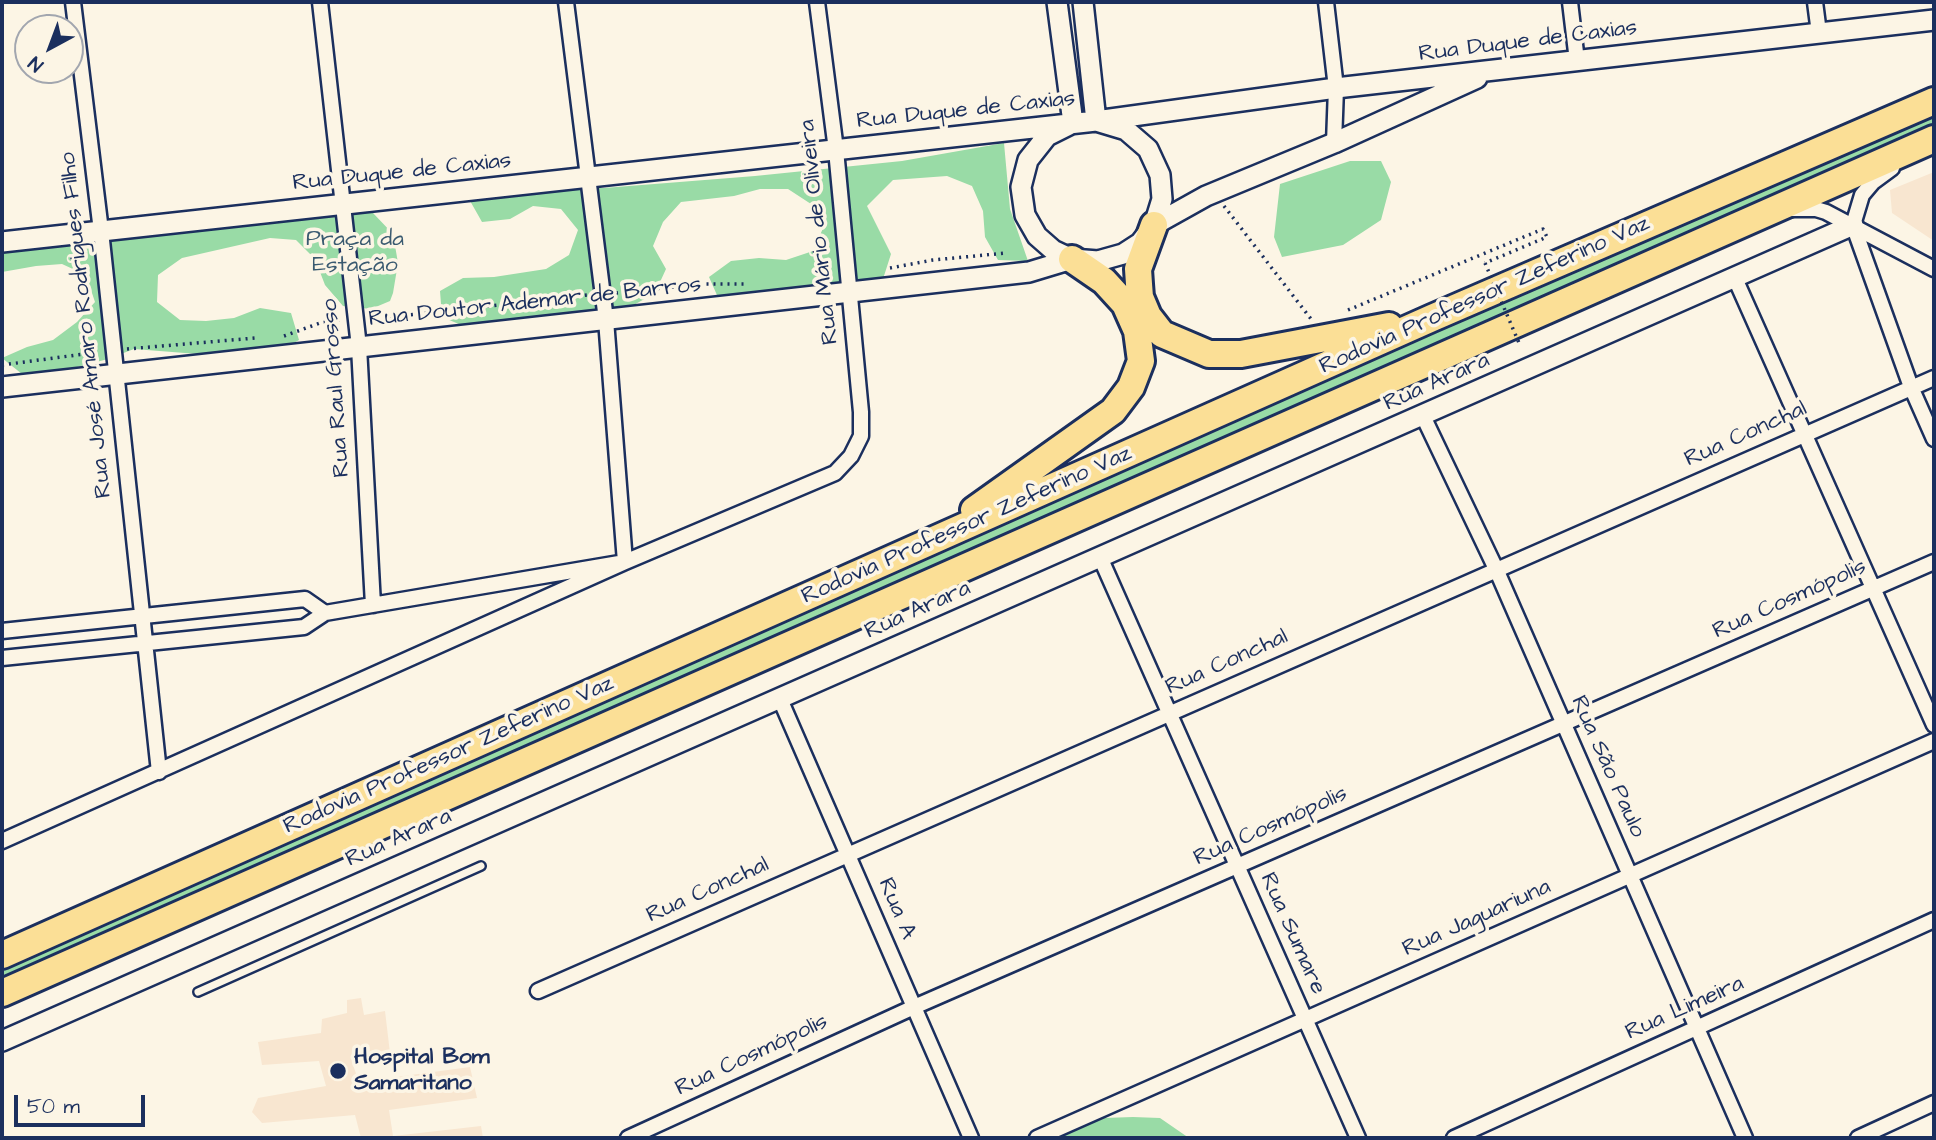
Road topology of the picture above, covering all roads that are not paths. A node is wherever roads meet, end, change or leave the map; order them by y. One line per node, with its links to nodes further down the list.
1 (73, 2): 26 (street, Rua José Amaro Rodrigues Filho)
2 (320, 2): 22 (street, Rua Raul Grosso)
3 (566, 2): 21 (street)
4 (817, 2): 20 (street, Rua Mário de Oliveira)
5 (1057, 2): 17 (street)
6 (1083, 2): 16 (street)
7 (1326, 2): 14 (street)
8 (1570, 2): 12 (street)
9 (1815, 2): 11 (street)
10 (1934, 20): 11 (street, Rua Duque de Caxias)
11 (1819, 33): 12 (street, Rua Duque de Caxias)
12 (1577, 61): 13 (street, Rua Duque de Caxias)
13 (1494, 71): 14 (street, Rua Duque de Caxias); 19 (street)
14 (1336, 88): 16 (street, Rua Duque de Caxias); 19 (street)
15 (1934, 101): 32 (highway, Rodovia Professor Zeferino Vaz)
16 (1096, 121): 17 (street, Rua Duque de Caxias); 24 (street)
17 (1073, 123): 20 (street, Rua Duque de Caxias); 28 (street)
18 (1929, 142): 23 (highway, Rodovia Professor Zeferino Vaz); 25 (street)
19 (1334, 143): 24 (street)
20 (836, 150): 21 (street, Rua Duque de Caxias); 31 (street, Rua Mário de Oliveira)
21 (586, 178): 22 (street, Rua Duque de Caxias); 33 (street)
22 (343, 205): 26 (street, Rua Duque de Caxias); 34 (street, Rua Raul Grosso)
23 (1776, 209): 25 (street); 69 (highway, Rodovia Professor Zeferino Vaz)
24 (1154, 225): 28 (street); 32 (highway)
25 (1853, 225): 29 (street); 30 (street, Rua Arara); 38 (street)
26 (101, 231): 27 (street, Rua Duque de Caxias); 35 (street, Rua José Amaro Rodrigues Filho)
27 (2, 242)
28 (1072, 259): 31 (street, Rua Doutor Ademar de Barros); 42 (highway)
29 (1934, 269)
30 (1734, 276): 39 (street, Rua Arara); 40 (street)
31 (851, 293): 33 (street, Rua Doutor Ademar de Barros); 44 (street, Rua Mário de Oliveira)
32 (1432, 318): 42 (highway, Rodovia Professor Zeferino Vaz)
33 (606, 320): 34 (street, Rua Doutor Ademar de Barros); 44 (street)
34 (359, 348): 35 (street, Rua Doutor Ademar de Barros); 48 (street, Rua Raul Grosso)
35 (116, 374): 37 (street, Rua Doutor Ademar de Barros); 50 (street, Rua José Amaro Rodrigues Filho)
36 (1934, 377): 38 (street, Rua Conchal)
37 (2, 387)
38 (1911, 387): 40 (street, Rua Conchal); 41 (street)
39 (1423, 416): 43 (street, Rua Arara); 46 (street, Rua São Paulo)
40 (1804, 434): 46 (street, Rua Conchal); 47 (street)
41 (1934, 439)
42 (918, 549): 66 (highway, Rodovia Professor Zeferino Vaz)
43 (1100, 557): 54 (street, Rua Arara); 55 (street, Rua Sumare)
44 (625, 562): 48 (street); 59 (street)
45 (1934, 562): 47 (street, Rua Cosmópolis)
46 (1496, 569): 55 (street, Rua Conchal); 56 (street, Rua São Paulo)
47 (1874, 589): 56 (street, Rua Cosmópolis); 57 (street)
48 (373, 605): 49 (street)
49 (325, 613): 50 (street); 52 (street)
50 (141, 616): 51 (street); 52 (street, Rua José Amaro Rodrigues Filho)
51 (2, 631)
52 (144, 644): 53 (street); 59 (street, Rua José Amaro Rodrigues Filho)
53 (2, 658)
54 (780, 698): 61 (street, Rua A); 73 (street, Rua Arara)
55 (1169, 713): 61 (street, Rua Conchal); 63 (street, Rua Sumare)
56 (1564, 724): 63 (street, Rua Cosmópolis); 64 (street, Rua São Paulo)
57 (1934, 725)
58 (1934, 741): 64 (street, Rua Jaguariuna)
59 (159, 772): 60 (street)
60 (2, 841)
61 (847, 854): 67 (street, Rua Conchal); 70 (street, Rua A)
62 (481, 866): 68 (lane)
63 (1237, 867): 70 (street, Rua Cosmópolis); 71 (street, Rua Sumare)
64 (1630, 876): 71 (street, Rua Jaguariuna); 72 (street, Rua São Paulo)
65 (1934, 920): 72 (street, Rua Limeira)
66 (2, 955)
67 (538, 991)
68 (198, 992)
69 (2, 993)
70 (914, 1007): 75 (street, Rua Cosmópolis); 76 (street, Rua A)
71 (1305, 1020): 77 (street, Rua Jaguariuna); 78 (street, Rua Sumare)
72 (1697, 1028): 79 (street, Rua Limeira); 80 (street, Rua São Paulo)
73 (2, 1041)
74 (1934, 1103): 81 (street)
75 (628, 1138)
76 (971, 1138)
77 (1037, 1138)
78 (1358, 1138)
79 (1454, 1138)
80 (1745, 1138)
81 (1858, 1138)

